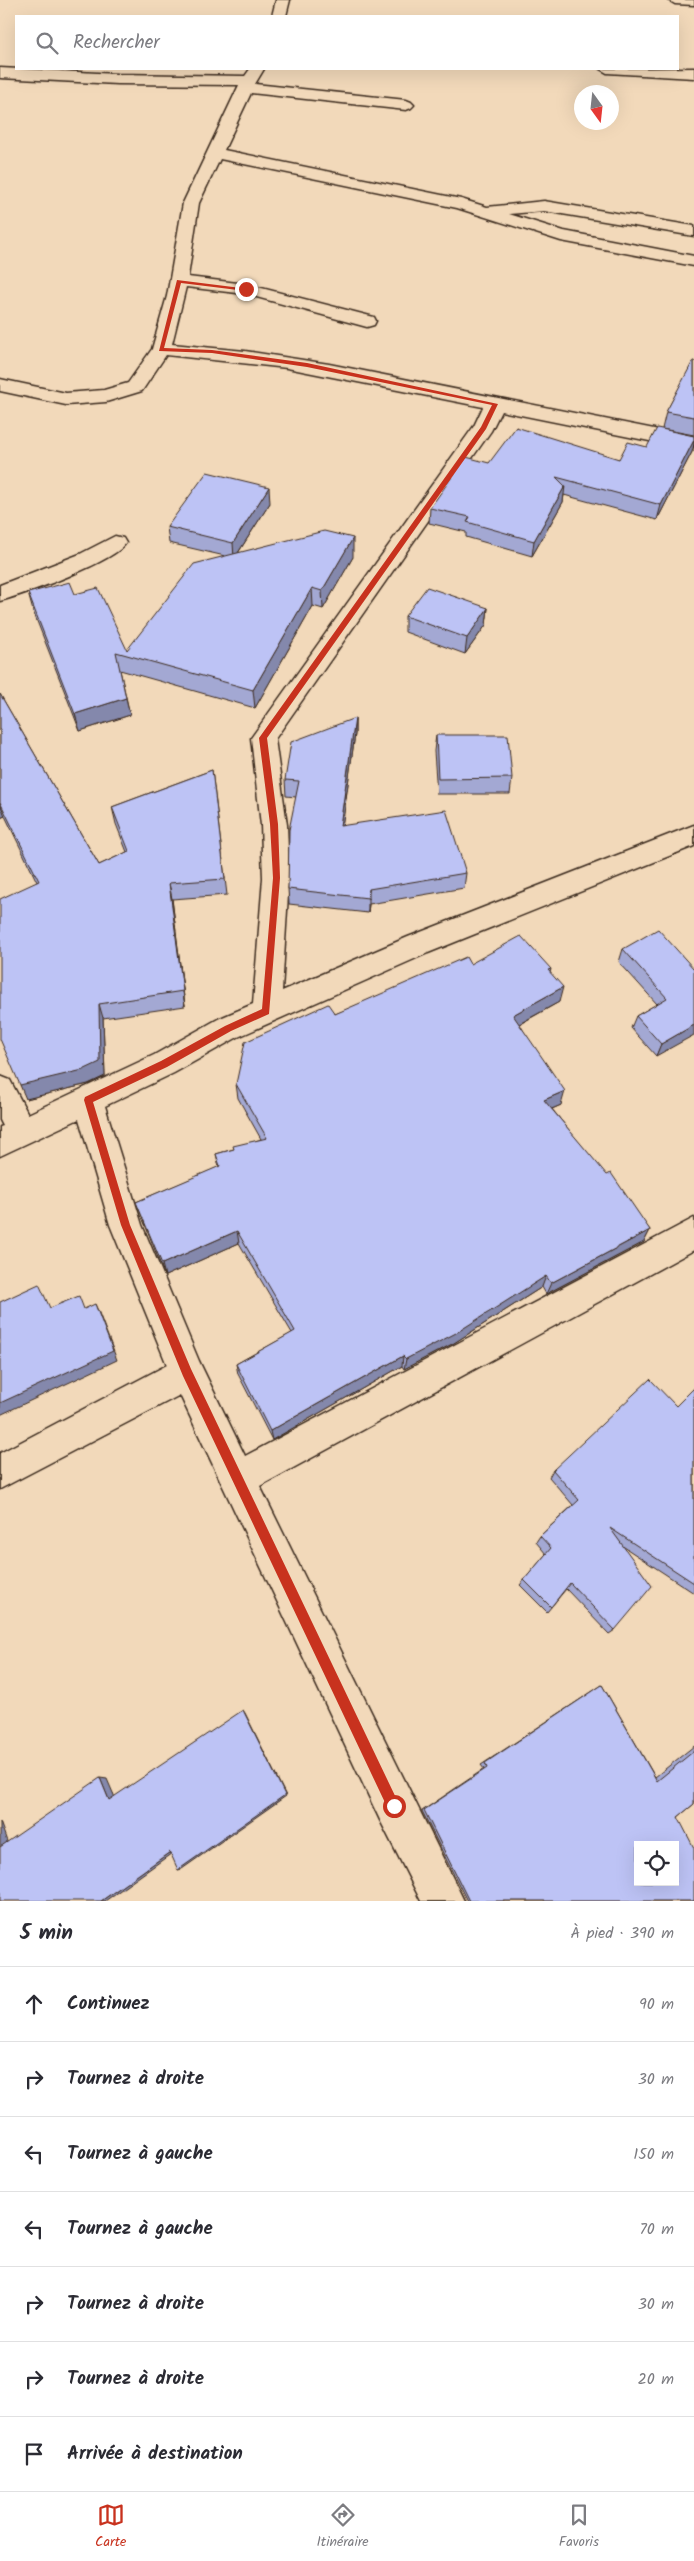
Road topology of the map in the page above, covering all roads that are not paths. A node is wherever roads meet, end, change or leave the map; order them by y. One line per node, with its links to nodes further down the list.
1 (283, 0): 4 (street)
2 (675, 0): 3 (street)
3 (694, 1)
4 (279, 15)
5 (624, 70): 7 (street)
6 (0, 73): 8 (street)
7 (694, 74)
8 (251, 79): 9 (street); 10 (street)
9 (406, 105)
10 (215, 153): 11 (street); 14 (street)
11 (482, 212): 12 (street); 13 (street)
12 (694, 231)
13 (694, 261)
14 (179, 281): 15 (street); 16 (street)
15 (368, 321)
16 (161, 350): 17 (street); 18 (street)
17 (0, 385)
18 (495, 404): 19 (street); 23 (street)
19 (694, 444)
20 (115, 543): 21 (street)
21 (0, 593)
22 (694, 835): 23 (street)
23 (266, 1011): 25 (street)
24 (0, 1089): 26 (street)
25 (88, 1100): 26 (street); 28 (street)
26 (11, 1137)
27 (694, 1233): 30 (street)
28 (187, 1372): 29 (street); 30 (street)
29 (0, 1472)
30 (238, 1480): 31 (street)
31 (443, 1901)

